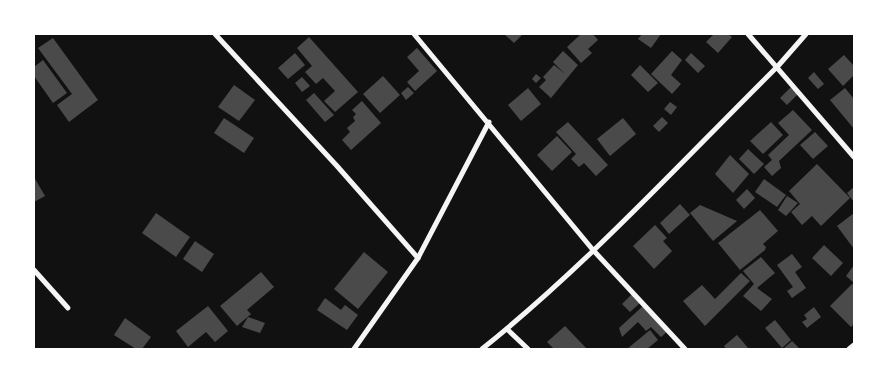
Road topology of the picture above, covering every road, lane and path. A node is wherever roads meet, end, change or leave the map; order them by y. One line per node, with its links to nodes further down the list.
1 (215, 34): 6 (street)
2 (225, 34): 6 (street)
3 (414, 34): 8 (street)
4 (748, 34): 7 (street)
5 (806, 34): 7 (street)
6 (220, 39): 11 (street)
7 (778, 66): 9 (street); 10 (street)
8 (489, 122): 10 (street); 11 (street)
9 (854, 157)
10 (593, 250): 14 (street); 19 (street)
11 (418, 258): 16 (street)
12 (34, 270): 13 (street)
13 (68, 308)
14 (507, 329): 17 (street); 18 (street)
15 (854, 345): 20 (street)
16 (354, 349)
17 (482, 349)
18 (528, 349)
19 (685, 349)
20 (849, 349)

